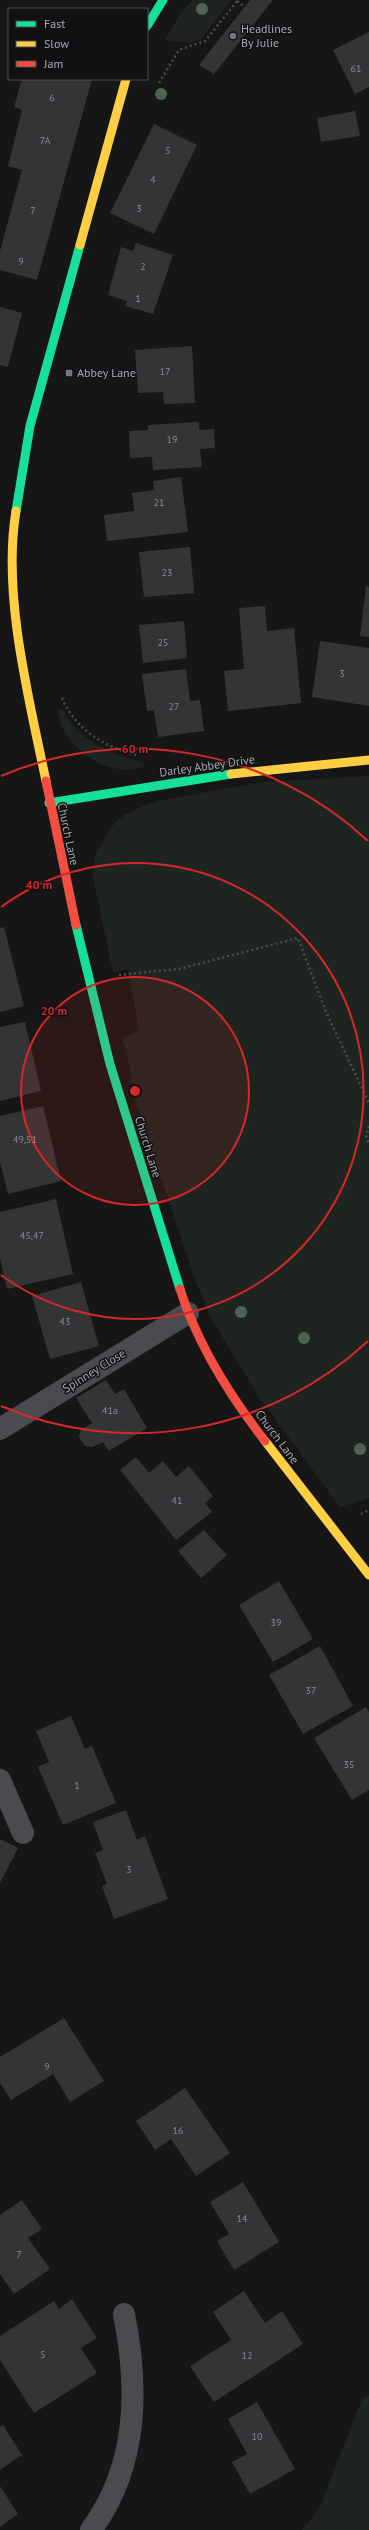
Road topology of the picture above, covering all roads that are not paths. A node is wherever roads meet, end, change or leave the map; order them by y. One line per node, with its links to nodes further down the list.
1 (163, 0): 2 (street)
2 (148, 24)
3 (126, 80): 4 (street)
4 (6, 579): 6 (street, Church Lane)
5 (369, 760): 6 (street, Darley Abbey Drive)
6 (49, 802): 7 (street, Church Lane)
7 (188, 1313): 8 (street, Spinney Close); 9 (street, Church Lane)
8 (0, 1429)
9 (369, 1575)
10 (0, 1780): 11 (street)
11 (23, 1833)
12 (124, 2314): 13 (street)
13 (91, 2530)

